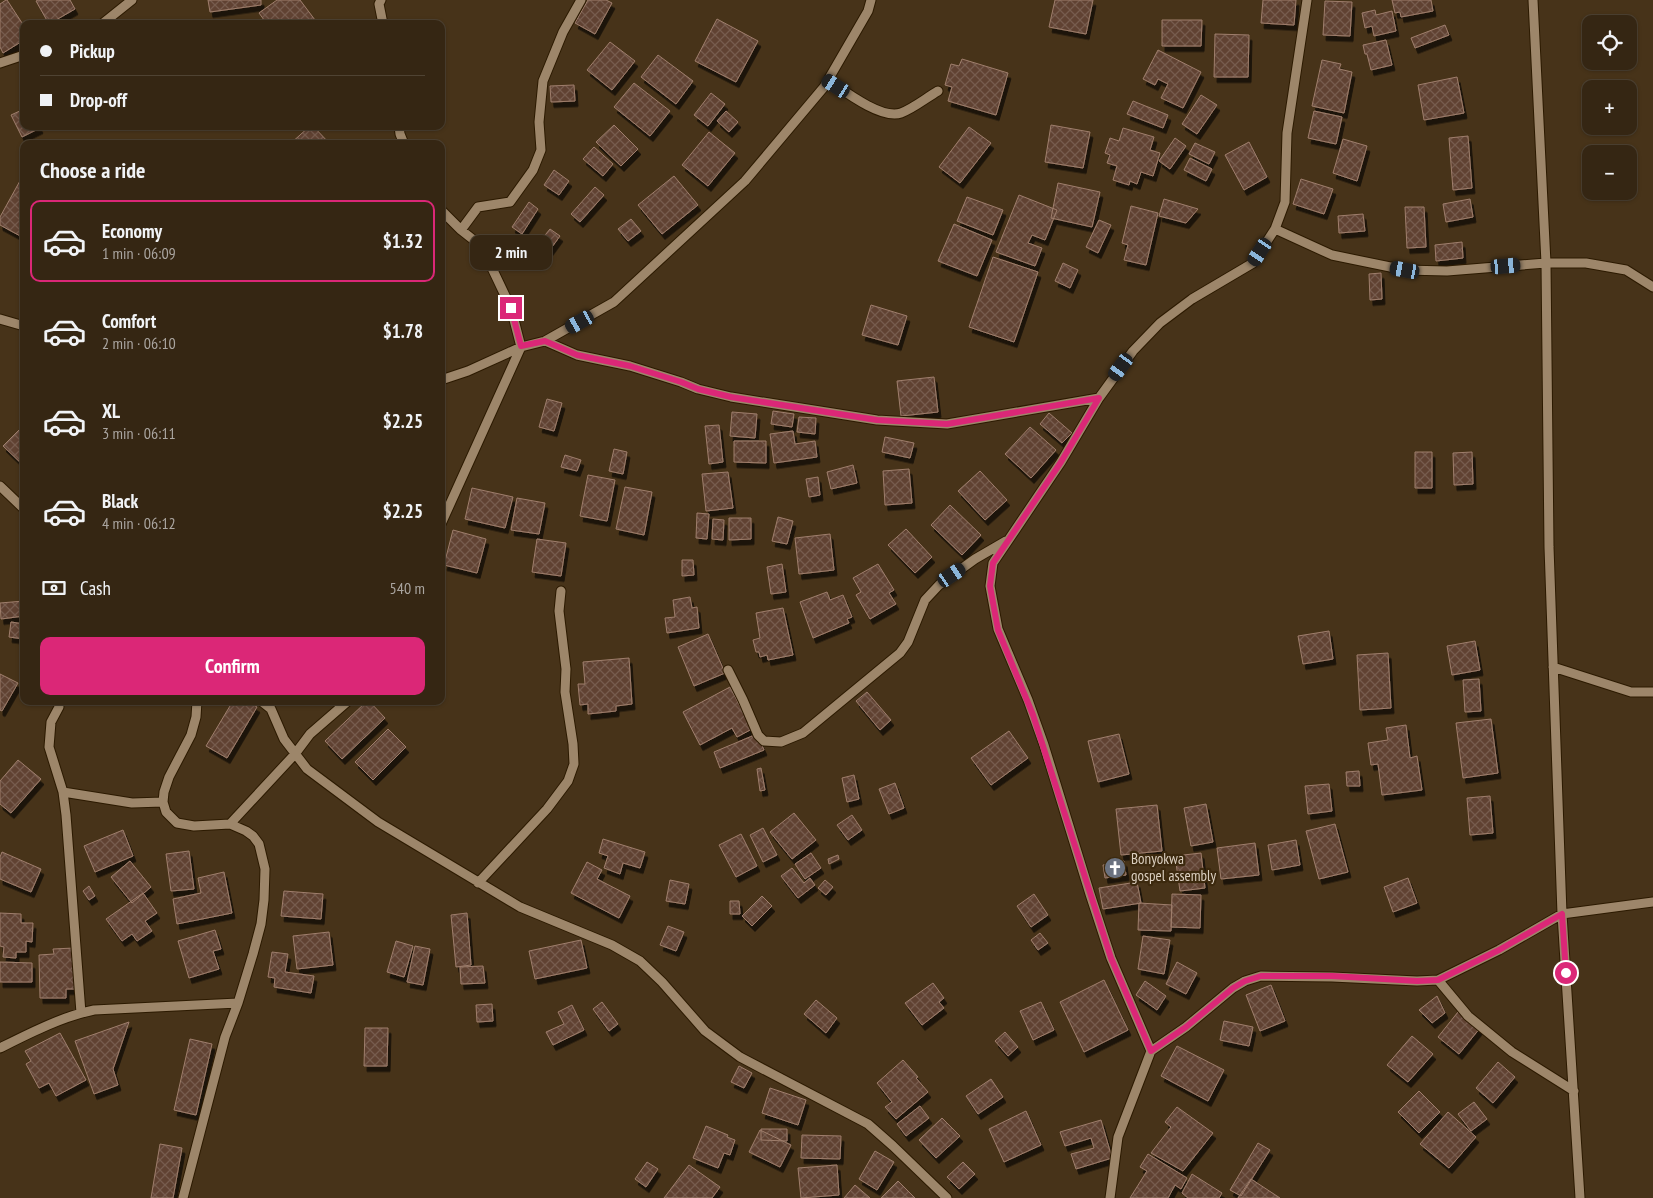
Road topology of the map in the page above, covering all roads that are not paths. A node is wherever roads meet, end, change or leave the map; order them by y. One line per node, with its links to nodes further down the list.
1 (132, 0): 7 (street)
2 (581, 0): 15 (street)
3 (871, 0): 11 (street)
4 (1308, 0): 14 (street)
5 (1533, 0): 16 (street)
6 (378, 1): 8 (street)
7 (107, 20)
8 (382, 20)
9 (20, 56): 10 (street)
10 (0, 63)
11 (828, 80): 12 (street); 20 (street)
12 (938, 91)
13 (445, 214): 15 (street)
14 (1275, 229): 16 (street); 23 (street)
15 (461, 230): 21 (street)
16 (1546, 263): 17 (street); 29 (street)
17 (1653, 287)
18 (0, 319): 19 (street)
19 (20, 325)
20 (545, 341): 21 (street); 23 (street)
21 (521, 346): 22 (street); 26 (street)
22 (445, 379)
23 (1099, 398): 27 (street)
24 (0, 486): 25 (street)
25 (20, 505)
26 (445, 515)
27 (1008, 540): 30 (street); 47 (street)
28 (561, 591): 40 (street)
29 (1553, 667): 31 (street); 42 (street)
30 (728, 670)
31 (1653, 692)
32 (59, 705): 37 (street)
33 (198, 705): 38 (street)
34 (266, 705): 36 (street)
35 (343, 705): 36 (street)
36 (295, 754): 39 (street); 40 (street)
37 (63, 792): 38 (street); 45 (street)
38 (163, 802): 39 (street)
39 (230, 824): 44 (street)
40 (478, 883): 50 (street)
41 (1653, 902): 42 (street)
42 (1562, 914): 43 (street); 48 (street)
43 (1438, 980): 47 (street); 48 (street)
44 (238, 1003): 45 (street); 49 (street)
45 (81, 1013): 46 (street)
46 (0, 1048)
47 (1151, 1051): 51 (street)
48 (1574, 1091): 52 (street)
49 (183, 1198)
50 (947, 1198)
51 (1110, 1198)
52 (1580, 1198)

